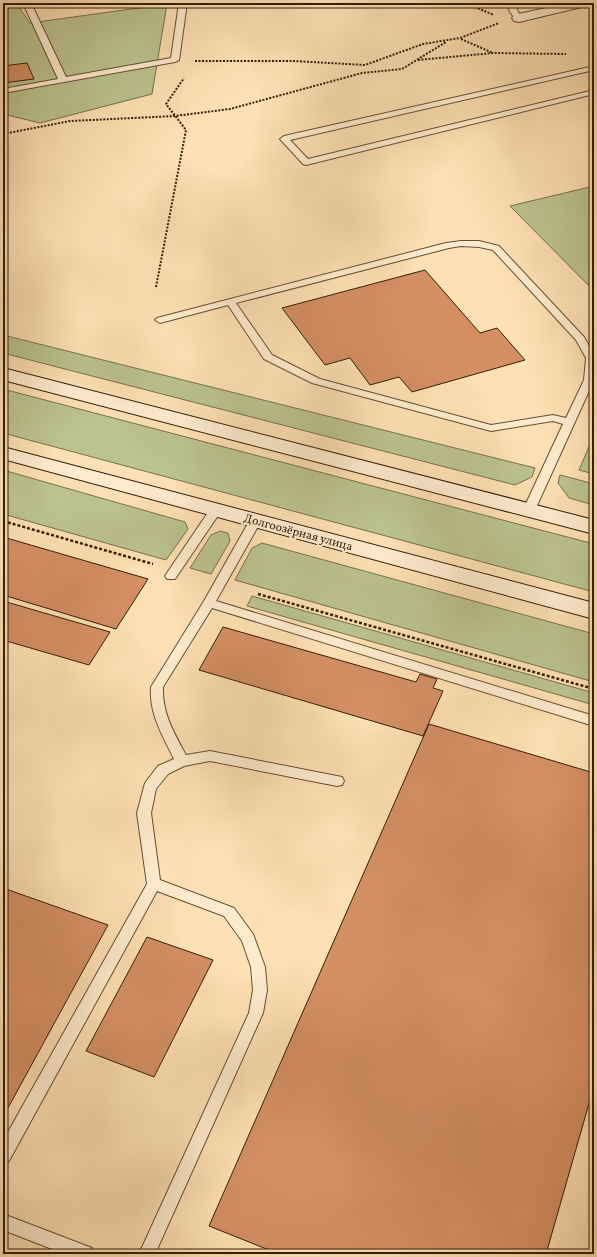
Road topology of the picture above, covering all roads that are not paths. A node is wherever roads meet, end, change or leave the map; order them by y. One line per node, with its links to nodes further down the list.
1 (27, 3): 7 (lane)
2 (183, 3): 7 (lane)
3 (511, 3): 5 (lane)
4 (588, 3): 5 (main road)
5 (519, 18)
6 (594, 68): 9 (lane)
7 (64, 80): 8 (lane)
8 (3, 91)
9 (594, 92)
10 (230, 302): 11 (lane); 13 (lane); 13 (lane)
11 (160, 320)
12 (3, 374): 15 (main road)
13 (570, 422): 15 (lane)
14 (3, 453): 16 (main road, Долгоозёрная улица)
15 (529, 510): 18 (main road)
16 (215, 511): 17 (main road, Долгоозёрная улица); 19 (lane)
17 (255, 521): 20 (lane); 21 (main road, Долгоозёрная улица)
18 (594, 527)
19 (173, 573)
20 (209, 603): 22 (lane); 23 (lane)
21 (594, 611)
22 (594, 721)
23 (182, 760): 24 (lane); 25 (lane)
24 (337, 781)
25 (154, 884): 26 (lane); 29 (lane)
26 (3, 1156)
27 (3, 1222): 28 (lane)
28 (86, 1254)
29 (147, 1254)

